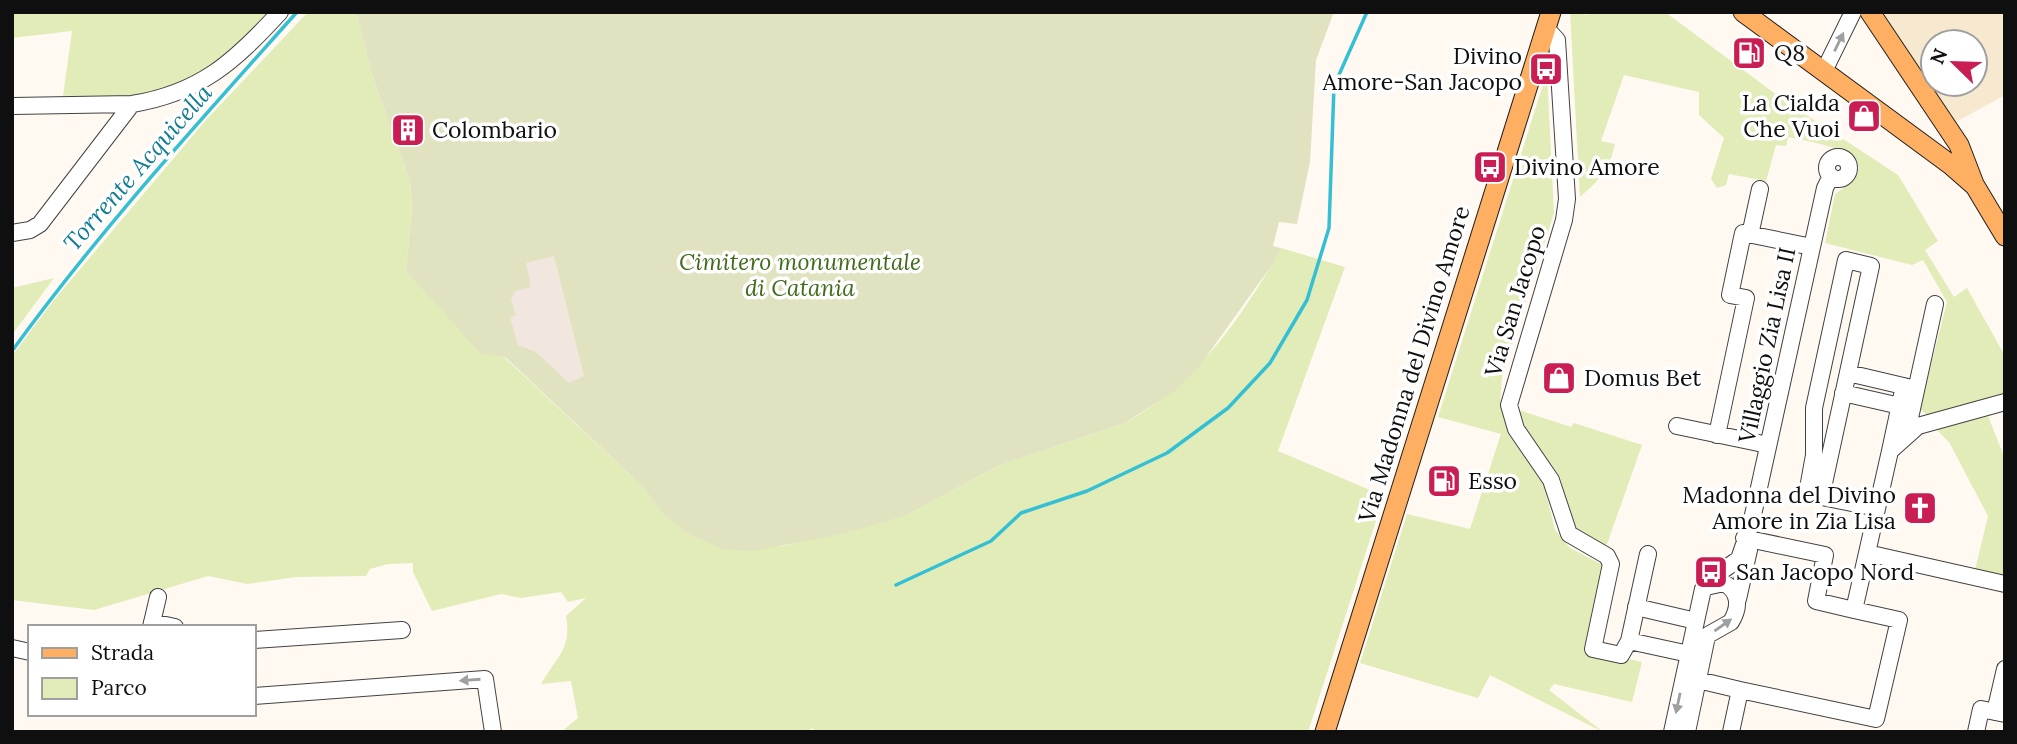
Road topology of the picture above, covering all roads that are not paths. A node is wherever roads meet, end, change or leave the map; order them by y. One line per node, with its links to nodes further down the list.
1 (280, 12): 7 (street)
2 (1743, 12): 6 (main road)
3 (1853, 12): 6 (street, one-way to 3)
4 (1870, 12): 9 (main road)
5 (1549, 20): 44 (street, Via San Jacopo); 52 (main road, Via Madonna del Divino Amore)
6 (1824, 71): 10 (main road)
7 (132, 104): 8 (street); 14 (street)
8 (12, 106)
9 (1959, 145): 10 (main road); 12 (main road)
10 (1951, 165): 12 (main road)
11 (1831, 177): 17 (street, Villaggio Zia Lisa II)
12 (1975, 186): 16 (main road)
13 (1760, 189): 15 (street)
14 (12, 233)
15 (1751, 235): 17 (street); 25 (street)
16 (2005, 236)
17 (1812, 247): 27 (street, Villaggio Zia Lisa II)
18 (1935, 304): 21 (street)
19 (1819, 381): 20 (street); 20 (street); 29 (street)
20 (1845, 384): 21 (street); 23 (street); 29 (street)
21 (1910, 387): 23 (street); 26 (street)
22 (2005, 402): 26 (street)
23 (1900, 406): 28 (street)
24 (1677, 426): 25 (street)
25 (1717, 435): 27 (street)
26 (1906, 436): 28 (street)
27 (1768, 445): 31 (street, Villaggio Zia Lisa II)
28 (1890, 451): 30 (street)
29 (1821, 497): 30 (street)
30 (1877, 508): 32 (street)
31 (1749, 534): 35 (street); 37 (street); 39 (street)
32 (1867, 553): 34 (street); 39 (street)
33 (1648, 554): 38 (street)
34 (2005, 584)
35 (1703, 589): 37 (street); 40 (street)
36 (158, 597): 41 (street)
37 (1738, 599): 47 (street, one-way to 37)
38 (1636, 607): 40 (street); 44 (street)
39 (1854, 610): 48 (street)
40 (1696, 621): 45 (street)
41 (151, 624)
42 (402, 630): 43 (street)
43 (256, 640)
44 (1629, 641): 45 (street)
45 (1689, 654): 53 (street, one-way to 53)
46 (2005, 669): 50 (street)
47 (1698, 681): 48 (street); 54 (street)
48 (1740, 690): 55 (street)
49 (256, 696): 51 (street, one-way to 49)
50 (2000, 713): 56 (street)
51 (493, 732)
52 (1325, 732)
53 (1672, 732)
54 (1687, 732)
55 (1731, 732)
56 (1976, 732)

